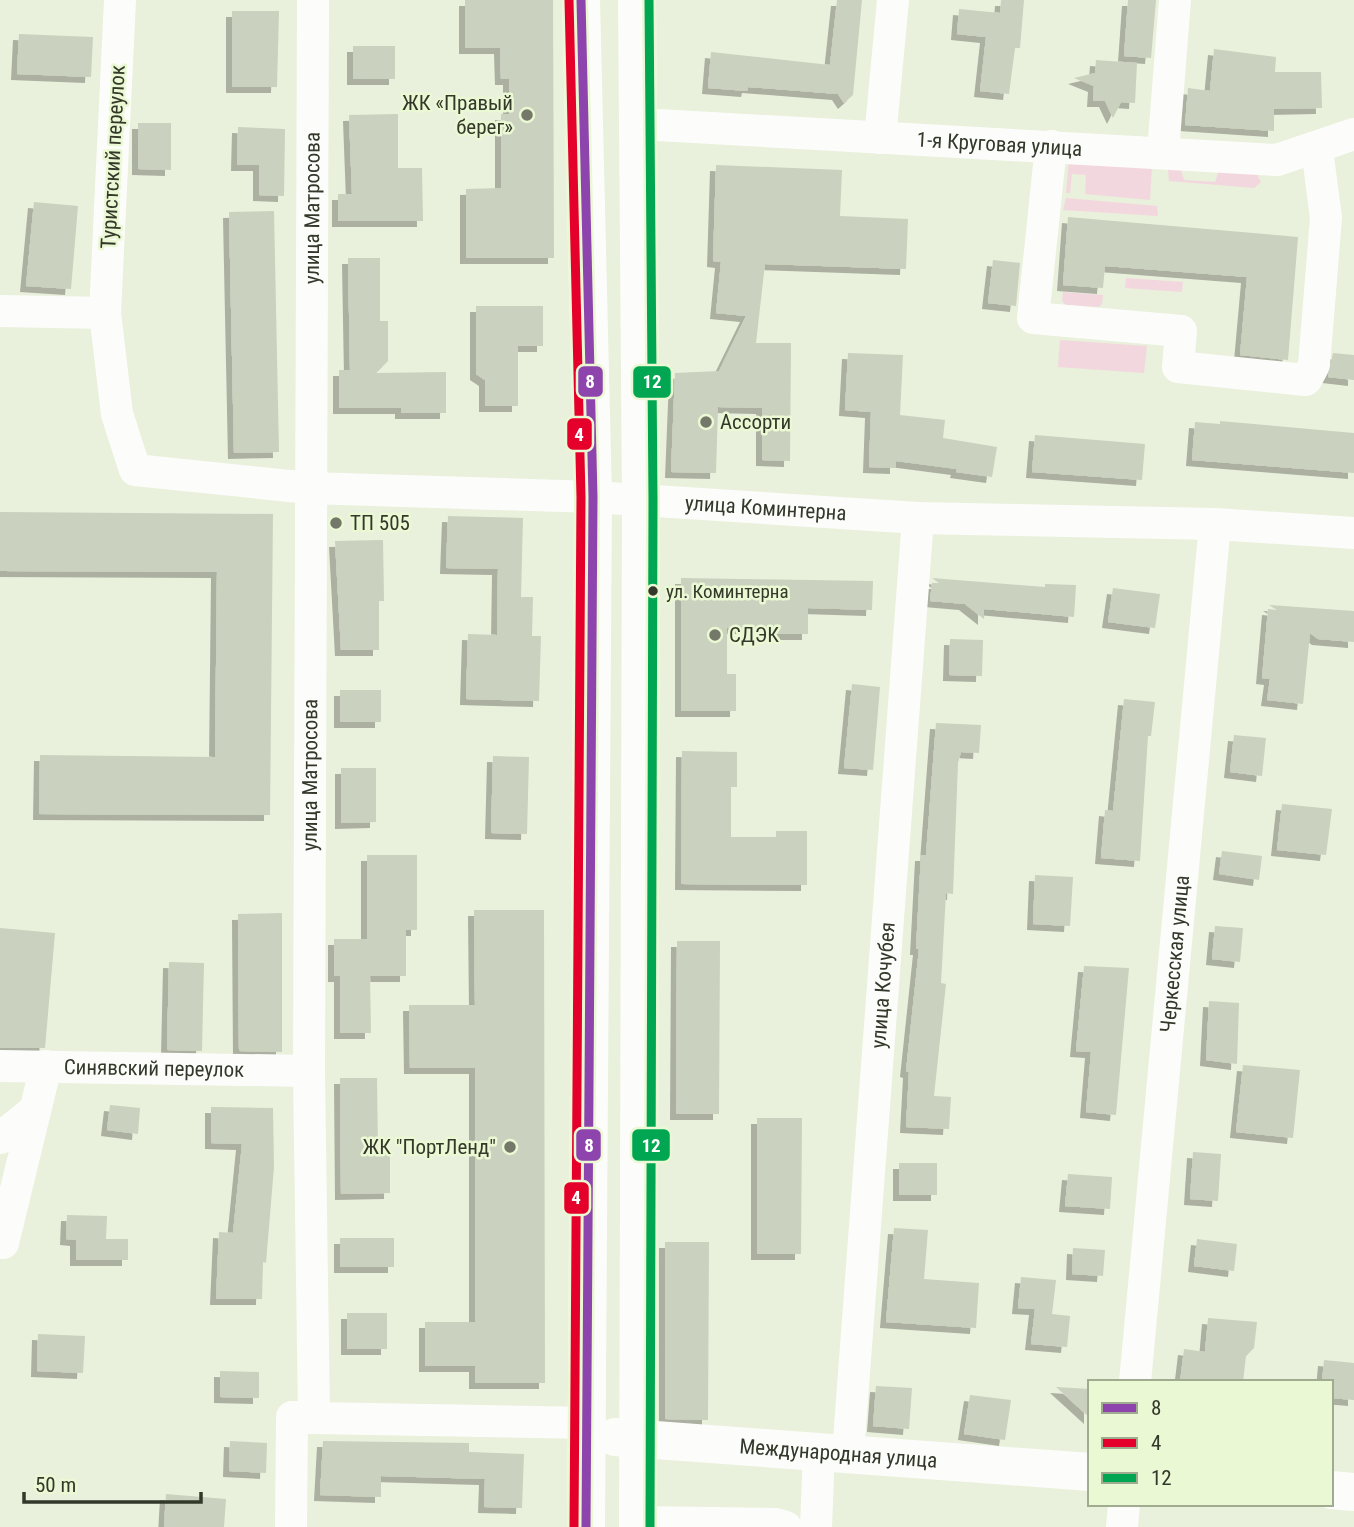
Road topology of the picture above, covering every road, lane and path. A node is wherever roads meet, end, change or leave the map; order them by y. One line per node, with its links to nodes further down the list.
1 (120, 0): 14 (street, Туристский переулок)
2 (313, 0): 16 (street, улица Матросова)
3 (581, 0): 17 (main road)
4 (637, 0): 7 (main road)
5 (893, 0): 9 (street)
6 (1175, 0): 12 (street)
7 (640, 124): 9 (street, 1-я Круговая улица); 18 (main road)
8 (1354, 134): 11 (street, 1-я Круговая улица)
9 (880, 138): 10 (street, 1-я Круговая улица)
10 (1051, 146): 11 (street); 12 (street, 1-я Круговая улица)
11 (1317, 149): 12 (street, 1-я Круговая улица)
12 (1163, 152)
13 (0, 311): 14 (street)
14 (105, 313): 15 (street, Туристский переулок)
15 (135, 470): 16 (street, улица Коминтерна)
16 (309, 488): 17 (street, улица Коминтерна); 24 (street, улица Матросова)
17 (593, 497): 18 (street, улица Коминтерна); 30 (main road)
18 (641, 499): 19 (street, улица Коминтерна); 31 (main road)
19 (918, 518): 20 (street, улица Коминтерна); 32 (street, улица Кочубея)
20 (1215, 524): 21 (street, улица Коминтерна); 28 (street, Черкесская улица)
21 (1354, 533)
22 (0, 1066): 23 (street, Синявский переулок)
23 (46, 1066): 24 (street, Синявский переулок); 25 (street)
24 (309, 1071): 29 (street, улица Матросова)
25 (35, 1110): 26 (street); 27 (street)
26 (0, 1138)
27 (3, 1243)
28 (1135, 1380)
29 (314, 1418): 30 (street, Международная улица); 38 (street)
30 (588, 1430): 31 (main road, Международная улица); 39 (main road)
31 (638, 1438): 32 (main road, Международная улица); 37 (main road)
32 (834, 1452): 33 (main road, Международная улица); 41 (street, улица Кочубея)
33 (1088, 1472)
34 (1333, 1490): 35 (main road)
35 (1354, 1492)
36 (1124, 1506): 42 (street)
37 (638, 1524): 40 (street)
38 (290, 1527)
39 (586, 1527)
40 (786, 1527)
41 (816, 1527)
42 (1122, 1527)

